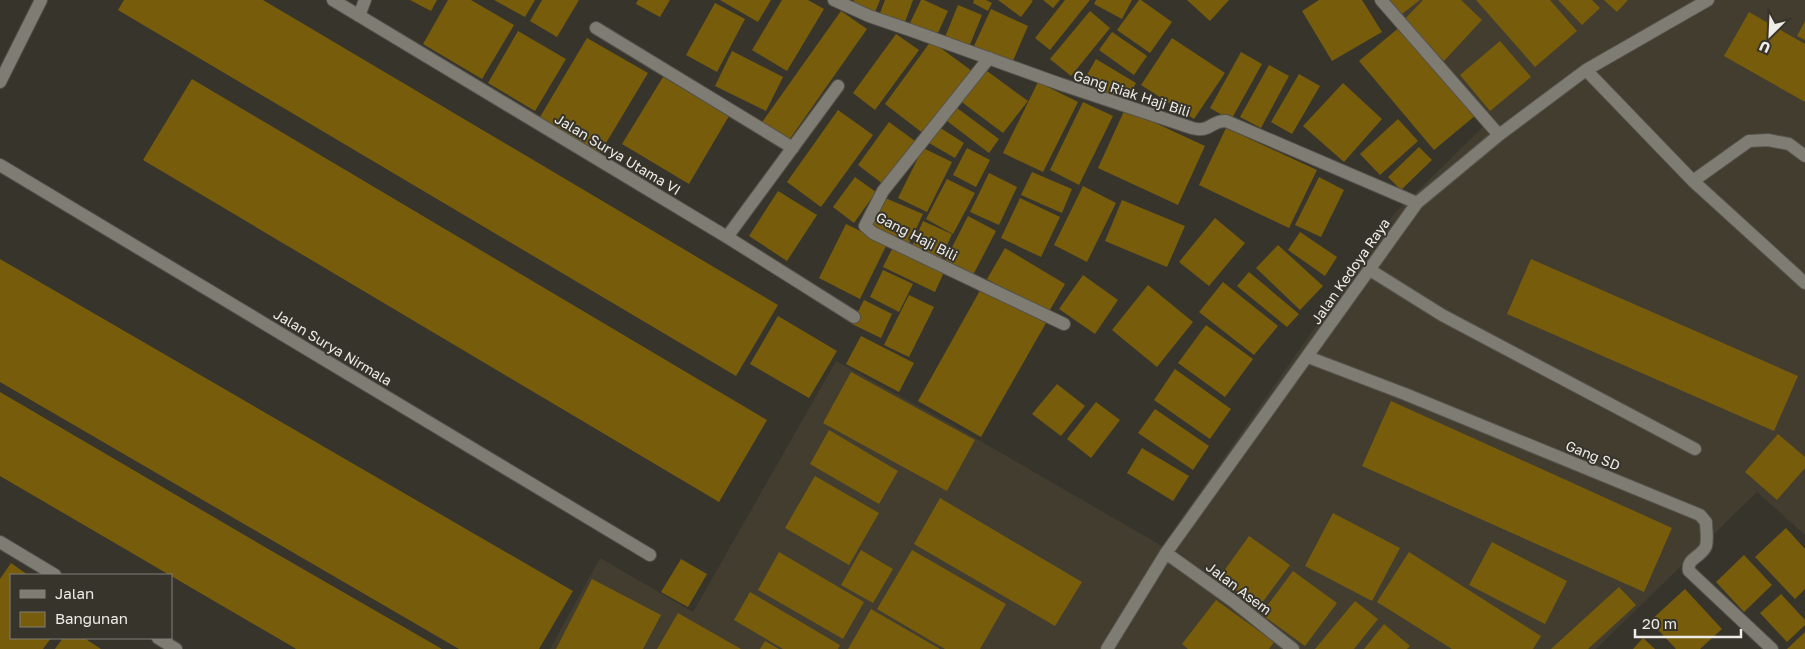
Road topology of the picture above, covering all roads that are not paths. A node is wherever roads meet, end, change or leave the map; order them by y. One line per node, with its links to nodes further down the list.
1 (41, 0): 11 (street)
2 (333, 0): 7 (street, Jalan Surya Utama VI)
3 (364, 0): 7 (street)
4 (834, 0): 9 (street, Gang Riak Haji Bili)
5 (1382, 0): 13 (street)
6 (1708, 0): 10 (street, Jalan Kedoya Raya)
7 (359, 16): 19 (street, Jalan Surya Utama VI)
8 (596, 28): 14 (street)
9 (989, 58): 18 (street, Gang Riak Haji Bili); 23 (street, Gang Haji Bili)
10 (1586, 70): 13 (street, Jalan Kedoya Raya); 17 (street)
11 (0, 82)
12 (838, 86): 14 (street)
13 (1499, 135): 18 (street, Jalan Kedoya Raya)
14 (793, 148): 19 (street)
15 (1805, 156): 17 (street)
16 (0, 165): 28 (street, Jalan Surya Nirmala)
17 (1693, 181): 21 (street)
18 (1417, 203): 20 (street, Jalan Kedoya Raya)
19 (726, 237): 22 (street, Jalan Surya Utama VI)
20 (1370, 270): 24 (street, Jalan Kedoya Raya); 25 (street)
21 (1805, 283)
22 (854, 317)
23 (1064, 324)
24 (1308, 357): 27 (street, Jalan Kedoya Raya); 34 (street, Gang SD)
25 (1694, 449)
26 (0, 542): 29 (street)
27 (1166, 553): 32 (street, Jalan Kedoya Raya); 33 (street, Jalan Asem)
28 (650, 554)
29 (52, 574)
30 (159, 639): 31 (street)
31 (171, 648)
32 (1107, 649)
33 (1293, 649)
34 (1772, 649)

